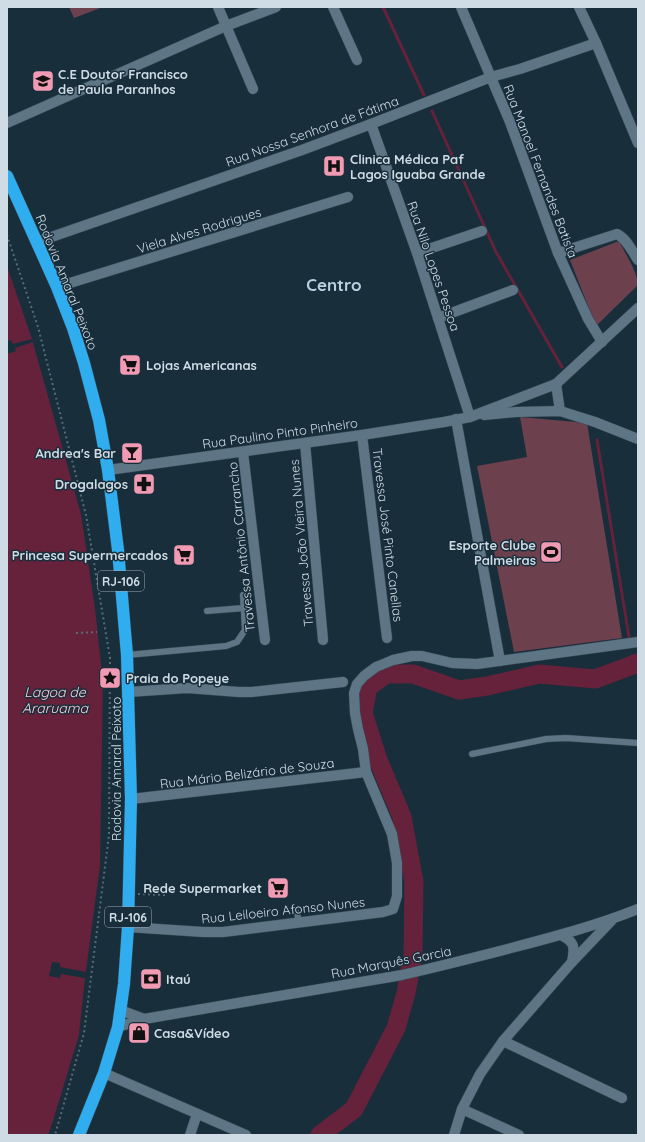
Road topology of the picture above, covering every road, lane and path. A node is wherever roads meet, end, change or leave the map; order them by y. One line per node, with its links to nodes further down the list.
1 (218, 7): 6 (street)
2 (276, 7): 6 (street)
3 (333, 7): 8 (street)
4 (461, 7): 9 (street, Rua Manoel Fernandes Batista)
5 (579, 7): 7 (street)
6 (226, 26): 10 (street); 11 (street)
7 (596, 43): 9 (street, Rua Nossa Senhora de Fátima); 13 (street)
8 (357, 60)
9 (491, 77): 12 (street, Rua Nossa Senhora de Fátima); 19 (street, Rua Manoel Fernandes Batista)
10 (253, 89)
11 (7, 123)
12 (371, 124): 18 (street, Rua Nossa Senhora de Fátima); 20 (street, Rua Nilo Lopes Pessoa)
13 (638, 143)
14 (7, 176): 18 (highway, Rodovia Amaral Peixoto / RJ-106)
15 (348, 197): 22 (street, Viela Alves Rodrigues)
16 (482, 231): 20 (street)
17 (7, 235): 70 (path)
18 (37, 242): 22 (highway, Rodovia Amaral Peixoto / RJ-106)
19 (558, 253): 21 (street); 26 (street, Rua Manoel Fernandes Batista)
20 (417, 254): 25 (street, Rua Nilo Lopes Pessoa)
21 (638, 260)
22 (57, 288): 37 (highway, Rodovia Amaral Peixoto / RJ-106)
23 (513, 290): 25 (street)
24 (638, 308): 26 (street)
25 (438, 318): 31 (street, Rua Nilo Lopes Pessoa)
26 (602, 342): 27 (street)
27 (556, 384): 28 (street); 29 (street)
28 (516, 399): 30 (street); 31 (street)
29 (560, 411): 30 (street); 34 (street)
30 (516, 412): 31 (street)
31 (470, 417): 32 (street, Rua Paulino Pinto Pinheiro)
32 (456, 420): 33 (street, Rua Paulino Pinto Pinheiro); 48 (street)
33 (362, 435): 35 (street, Rua Paulino Pinto Pinheiro); 43 (street, Travessa José Pinto Canellas)
34 (638, 438)
35 (305, 444): 36 (street, Rua Paulino Pinto Pinheiro); 45 (street, Travessa João Vieira Nunes)
36 (243, 452): 37 (street, Rua Paulino Pinto Pinheiro); 44 (street, Travessa Antônio Carrancho)
37 (108, 470): 47 (highway, Rodovia Amaral Peixoto / RJ-106)
38 (243, 595): 39 (lane)
39 (244, 608): 40 (lane); 47 (lane)
40 (207, 611)
41 (97, 632): 42 (path)
42 (76, 633)
43 (387, 638)
44 (265, 640)
45 (323, 640)
46 (638, 642): 48 (street)
47 (127, 655): 50 (highway, Rodovia Amaral Peixoto / RJ-106)
48 (500, 661): 53 (street)
49 (343, 682): 50 (street)
50 (129, 692): 54 (highway, Rodovia Amaral Peixoto / RJ-106)
51 (638, 743): 52 (lane)
52 (472, 754)
53 (366, 772): 54 (street, Rua Mário Belizário de Souza); 59 (street, Rua Leiloeiro Afonso Nunes)
54 (131, 799): 56 (highway, Rodovia Amaral Peixoto / RJ-106)
55 (165, 885): 56 (path)
56 (129, 894): 59 (highway, Rodovia Amaral Peixoto / RJ-106)
57 (638, 909): 58 (street, Rua Marquês Garcia)
58 (613, 919): 60 (street, Rua Marquês Garcia); 61 (street)
59 (128, 927): 62 (highway, Rodovia Amaral Peixoto / RJ-106)
60 (561, 935): 61 (street); 63 (street, Rua Marquês Garcia)
61 (572, 962): 65 (street)
62 (120, 1010): 63 (street); 64 (highway, Rodovia Amaral Peixoto / RJ-106)
63 (144, 1019): 64 (street, Rua Marquês Garcia)
64 (118, 1027): 66 (highway, Rodovia Amaral Peixoto / RJ-106)
65 (503, 1041): 67 (street); 68 (street)
66 (104, 1074): 69 (street); 71 (highway, Rodovia Amaral Peixoto / RJ-106)
67 (622, 1098)
68 (462, 1109): 74 (street); 75 (street)
69 (197, 1114): 72 (street); 73 (street)
70 (55, 1135)
71 (79, 1135)
72 (190, 1135)
73 (246, 1135)
74 (454, 1135)
75 (519, 1135)

